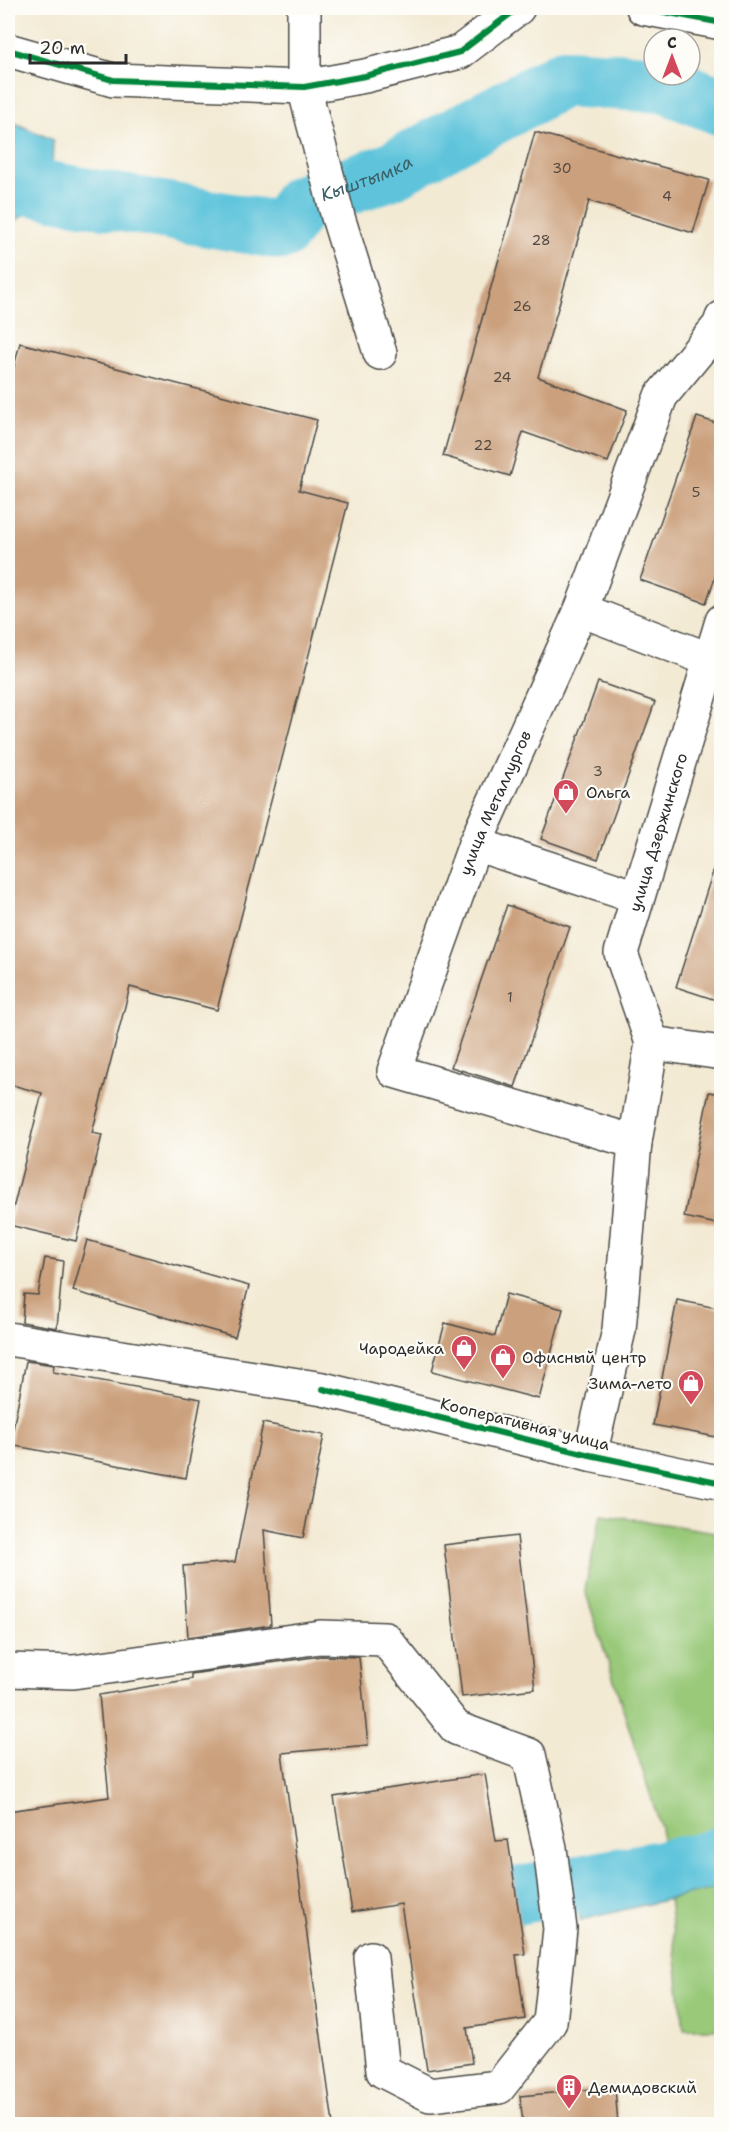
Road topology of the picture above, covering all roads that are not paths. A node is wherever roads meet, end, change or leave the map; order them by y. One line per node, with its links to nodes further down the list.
1 (304, 8): 6 (street)
2 (518, 8): 6 (street)
3 (643, 8): 4 (street)
4 (722, 23)
5 (8, 50): 6 (street)
6 (303, 87): 8 (street)
7 (721, 324): 9 (street, улица Металлургов)
8 (380, 353)
9 (581, 610): 11 (street); 12 (street, улица Металлургов)
10 (722, 621): 11 (street, улица Дзержинского)
11 (708, 659): 13 (street, улица Дзержинского)
12 (476, 844): 13 (street); 16 (street, улица Металлургов)
13 (637, 897): 14 (street, улица Дзержинского)
14 (652, 1043): 15 (street); 16 (street)
15 (722, 1053)
16 (635, 1142): 18 (street)
17 (8, 1339): 18 (street, Кооперативная улица)
18 (590, 1455): 19 (street, Кооперативная улица)
19 (722, 1483)
20 (8, 1670): 21 (street)
21 (371, 1958)

